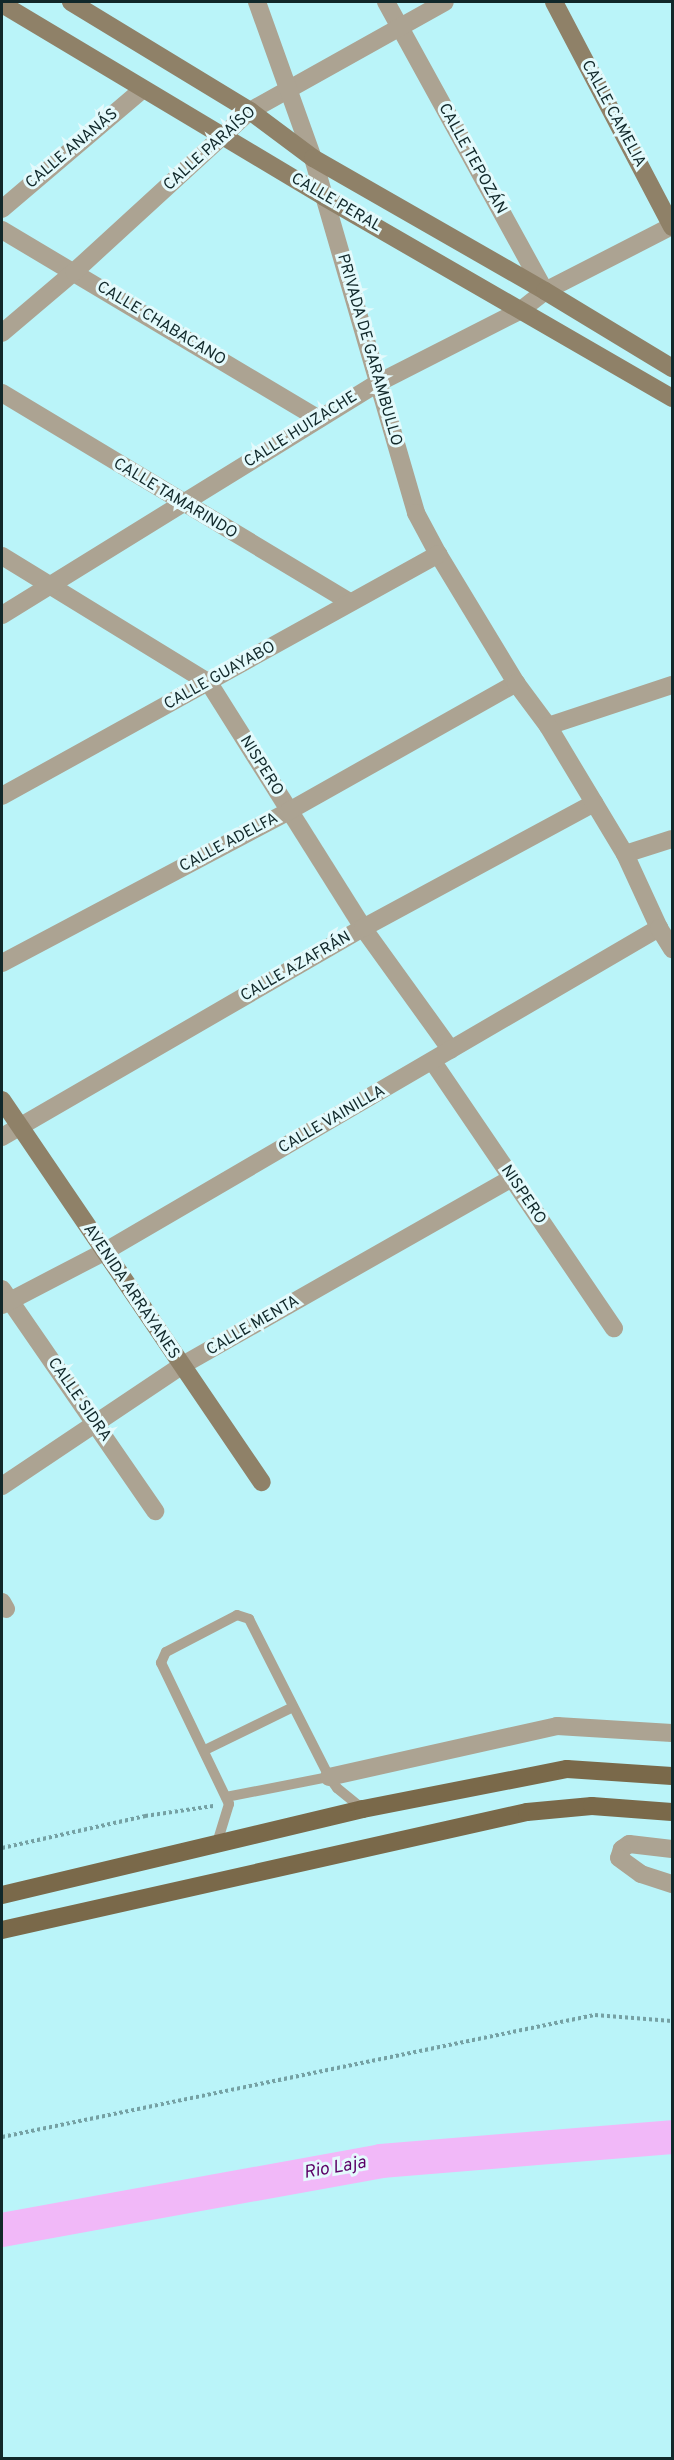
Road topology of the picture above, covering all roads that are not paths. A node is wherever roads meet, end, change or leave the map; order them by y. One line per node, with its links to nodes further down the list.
1 (71, 2): 10 (main road, CALLE PERAL)
2 (257, 2): 8 (street, PRIVADA DE GARAMBULLO)
3 (386, 2): 7 (street, CALLE TEPOZÁN)
4 (445, 2): 7 (street, CALLE PARAÍSO)
5 (554, 2): 15 (main road, CALLE CAMELIA)
6 (2, 4): 9 (main road, CALLE PERAL)
7 (399, 27): 8 (street, CALLE PARAÍSO); 18 (street, CALLE TEPOZÁN)
8 (288, 88): 10 (street, CALLE PARAÍSO); 12 (street, PRIVADA DE GARAMBULLO)
9 (143, 89): 11 (main road, CALLE PERAL); 14 (street, CALLE ANANÁS)
10 (249, 111): 11 (street, CALLE PARAÍSO); 12 (main road, CALLE PERAL)
11 (223, 135): 13 (main road, CALLE PERAL); 17 (street, CALLE PARAÍSO)
12 (313, 158): 13 (street, PRIVADA DE GARAMBULLO); 18 (main road, CALLE PERAL)
13 (324, 197): 19 (main road, CALLE PERAL); 22 (street, PRIVADA DE GARAMBULLO)
14 (2, 209)
15 (672, 226): 18 (street, CALLE HUIZACHE)
16 (2, 230): 17 (street, CALLE CHABACANO)
17 (74, 272): 20 (street, CALLE PARAÍSO); 25 (street, CALLE CHABACANO)
18 (545, 291): 19 (street, CALLE HUIZACHE); 21 (main road, CALLE PERAL)
19 (521, 310): 22 (street, CALLE HUIZACHE); 24 (main road, CALLE PERAL)
20 (2, 333)
21 (672, 368)
22 (378, 383): 25 (street, CALLE HUIZACHE); 27 (street, PRIVADA DE GARAMBULLO)
23 (2, 393): 26 (street, CALLE TAMARINDO)
24 (672, 398)
25 (319, 419): 26 (street, CALLE HUIZACHE)
26 (182, 504): 29 (street, CALLE HUIZACHE); 30 (street, CALLE TAMARINDO)
27 (438, 554): 30 (street, CALLE GUAYABO); 33 (street, PRIVADA DE GARAMBULLO)
28 (2, 556): 29 (street, NISPERO)
29 (49, 585): 31 (street, CALLE HUIZACHE); 32 (street, NISPERO)
30 (350, 602): 32 (street, CALLE GUAYABO)
31 (2, 615)
32 (209, 683): 36 (street, CALLE GUAYABO); 38 (street, NISPERO)
33 (516, 683): 35 (street, PRIVADA DE GARAMBULLO); 38 (street, CALLE ADELFA)
34 (672, 685): 35 (street)
35 (548, 726): 37 (street, PRIVADA DE GARAMBULLO)
36 (2, 796)
37 (594, 803): 40 (street, PRIVADA DE GARAMBULLO); 41 (street, CALLE AZAFRÁN)
38 (289, 811): 41 (street, NISPERO); 44 (street, CALLE ADELFA)
39 (672, 839): 40 (street)
40 (625, 854): 42 (street, PRIVADA DE GARAMBULLO)
41 (363, 928): 45 (street, NISPERO); 48 (street, CALLE AZAFRÁN)
42 (659, 928): 43 (street, PRIVADA DE GARAMBULLO); 45 (street, CALLE VAINILLA)
43 (672, 949)
44 (2, 963)
45 (451, 1050): 46 (street, CALLE VAINILLA)
46 (433, 1062): 50 (street, NISPERO); 51 (street, CALLE VAINILLA)
47 (2, 1101): 48 (main road, AVENIDA ARRAYANES)
48 (20, 1126): 49 (street, CALLE AZAFRÁN); 51 (main road, AVENIDA ARRAYANES)
49 (2, 1137)
50 (512, 1178): 53 (street, NISPERO); 54 (street, CALLE MENTA)
51 (104, 1252): 52 (street, CALLE VAINILLA); 54 (main road, AVENIDA ARRAYANES)
52 (4, 1298): 55 (street, CALLE SIDRA)
53 (614, 1328)
54 (181, 1366): 55 (street, CALLE MENTA); 56 (main road, AVENIDA ARRAYANES)
55 (96, 1423): 57 (street, CALLE MENTA); 58 (street, CALLE SIDRA)
56 (262, 1482)
57 (2, 1486)
58 (155, 1511)
59 (293, 1707): 61 (lane); 61 (lane); 63 (lane)
60 (672, 1733): 63 (street)
61 (205, 1750): 64 (lane)
62 (672, 1776): 65 (main road)
63 (329, 1777): 64 (lane); 65 (lane)
64 (226, 1797): 67 (lane)
65 (363, 1809): 67 (main road)
66 (672, 1812): 71 (main road)
67 (217, 1844): 70 (main road)
68 (672, 1850): 69 (street)
69 (672, 1884)
70 (2, 1895)
71 (2, 1930)

